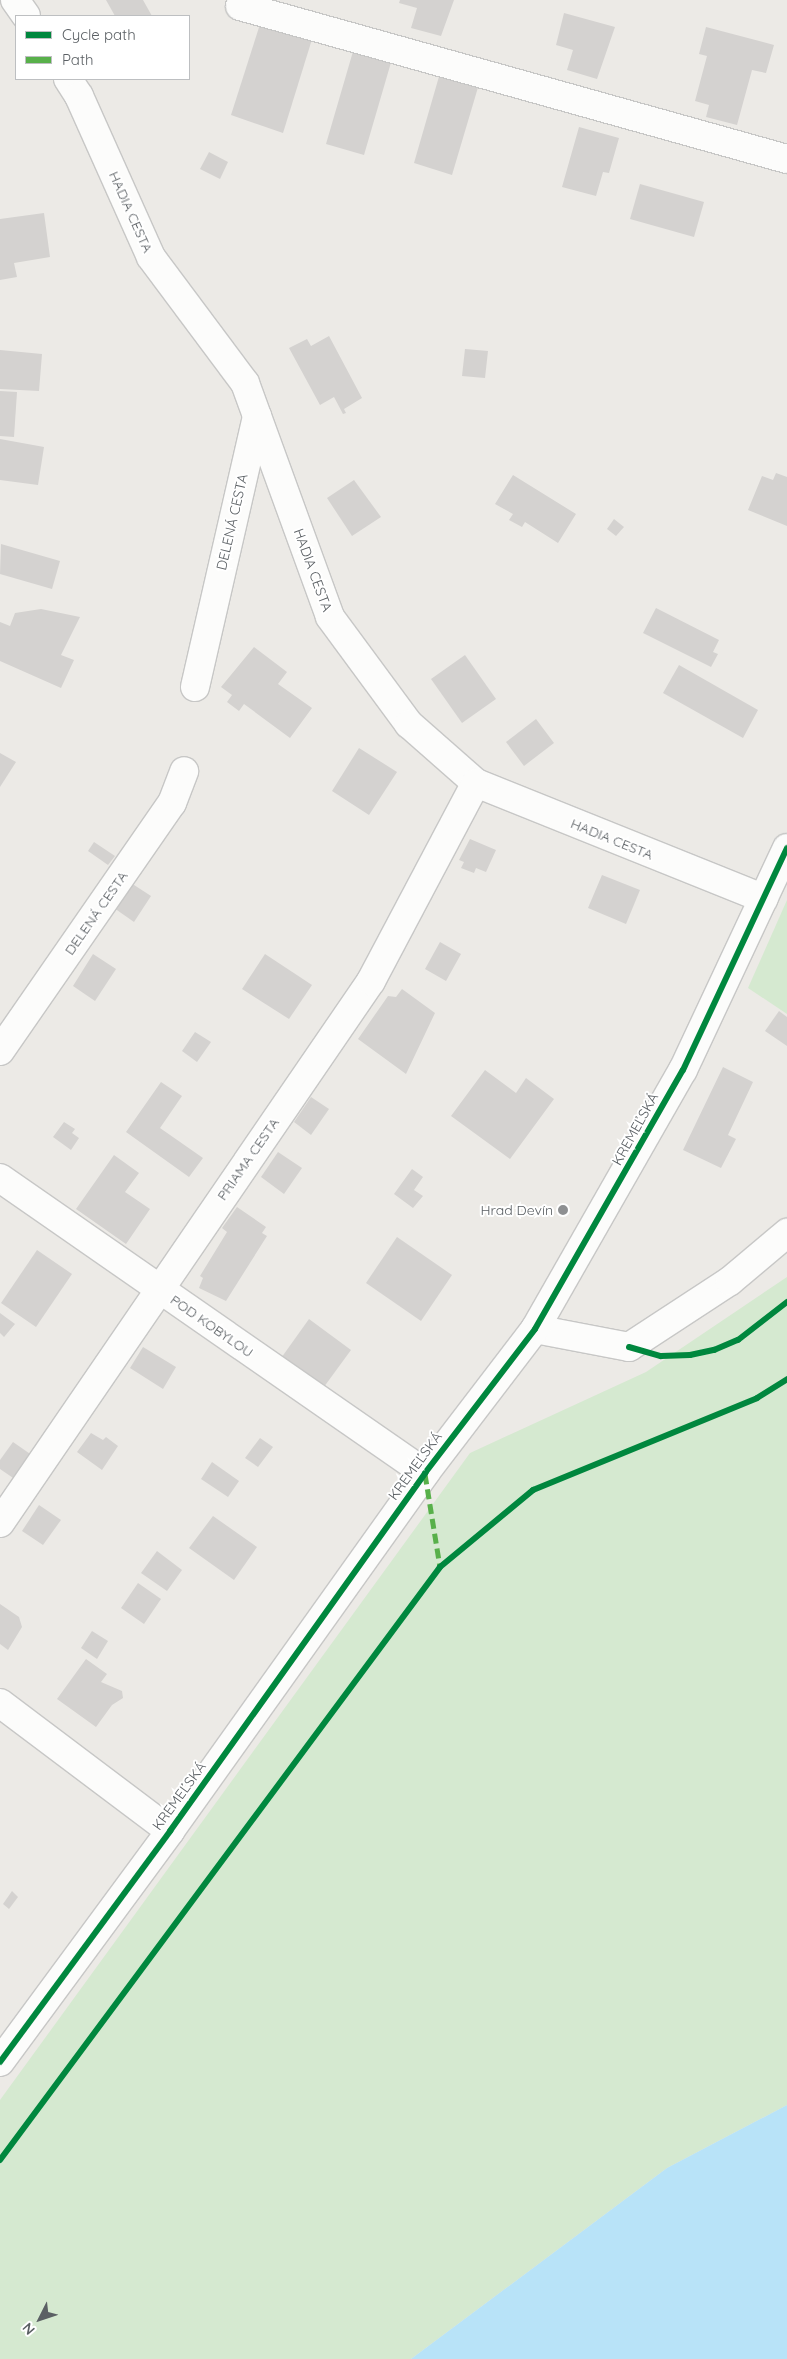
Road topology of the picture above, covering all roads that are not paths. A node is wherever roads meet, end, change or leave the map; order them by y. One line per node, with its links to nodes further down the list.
1 (15, 0): 3 (street)
2 (240, 6): 5 (street)
3 (25, 15)
4 (69, 80): 6 (street, HADIA CESTA)
5 (787, 160)
6 (257, 416): 7 (street, DELENÁ CESTA); 9 (street, HADIA CESTA)
7 (195, 687)
8 (184, 771): 12 (street, DELENÁ CESTA)
9 (476, 783): 11 (street, HADIA CESTA); 15 (street, PRIAMA CESTA)
10 (787, 848): 11 (street, KREMEĽSKÁ)
11 (764, 899): 16 (street, KREMEĽSKÁ)
12 (0, 1052)
13 (0, 1178): 15 (street, POD KOBYLOU)
14 (787, 1233): 16 (street)
15 (159, 1288): 17 (street, POD KOBYLOU); 18 (street, PRIAMA CESTA)
16 (535, 1329): 17 (street, KREMEĽSKÁ)
17 (425, 1473): 20 (street, KREMEĽSKÁ)
18 (0, 1524)
19 (0, 1703): 20 (street)
20 (170, 1831): 21 (street, KREMEĽSKÁ)
21 (0, 2062)

